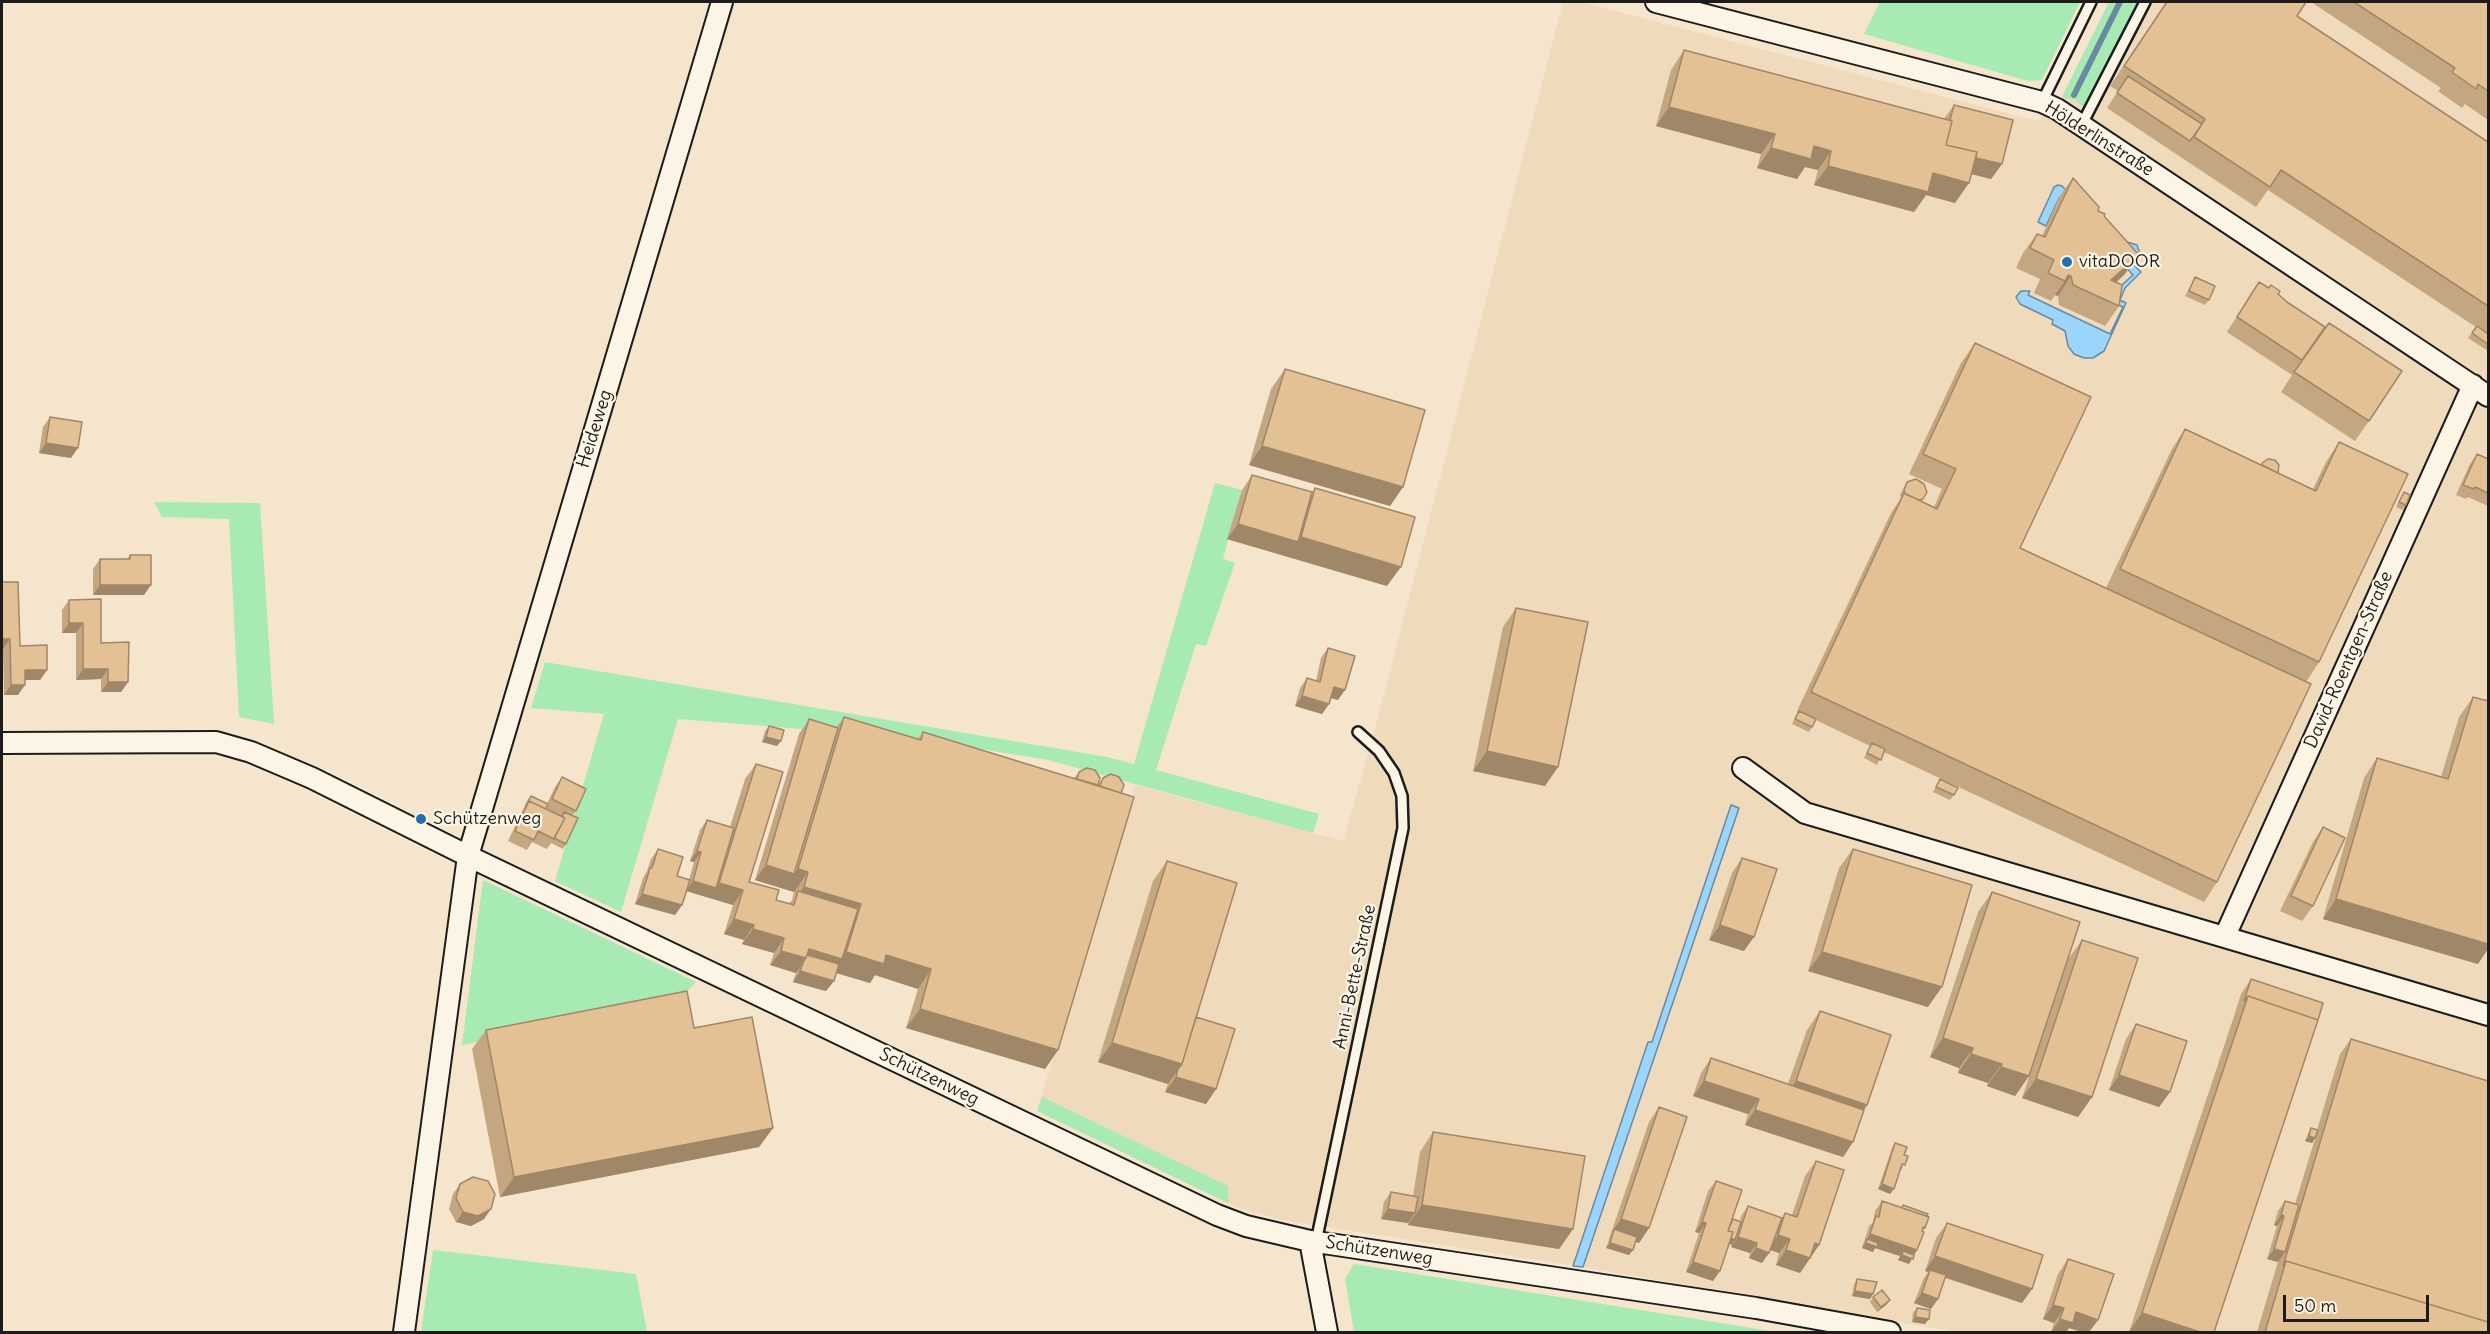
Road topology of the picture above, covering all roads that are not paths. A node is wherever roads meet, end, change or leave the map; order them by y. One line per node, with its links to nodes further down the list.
1 (722, 2): 11 (street, Heideweg)
2 (1656, 2): 5 (street, Hölderlinstraße)
3 (2091, 2): 5 (lane)
4 (2145, 2): 6 (lane)
5 (2042, 102): 6 (street, Hölderlinstraße)
6 (2082, 126): 7 (street, Hölderlinstraße)
7 (2481, 390): 12 (street, David-Roentgen-Straße)
8 (1358, 732): 14 (lane, Anni-Bette-Straße)
9 (2, 742): 11 (street, Schützenweg)
10 (1743, 768): 12 (street)
11 (468, 856): 14 (street, Schützenweg); 15 (street, Heideweg)
12 (2225, 936): 13 (street)
13 (2488, 1016)
14 (1313, 1241): 16 (street); 17 (street, Schützenweg)
15 (404, 1332)
16 (1327, 1332)
17 (1890, 1332)

